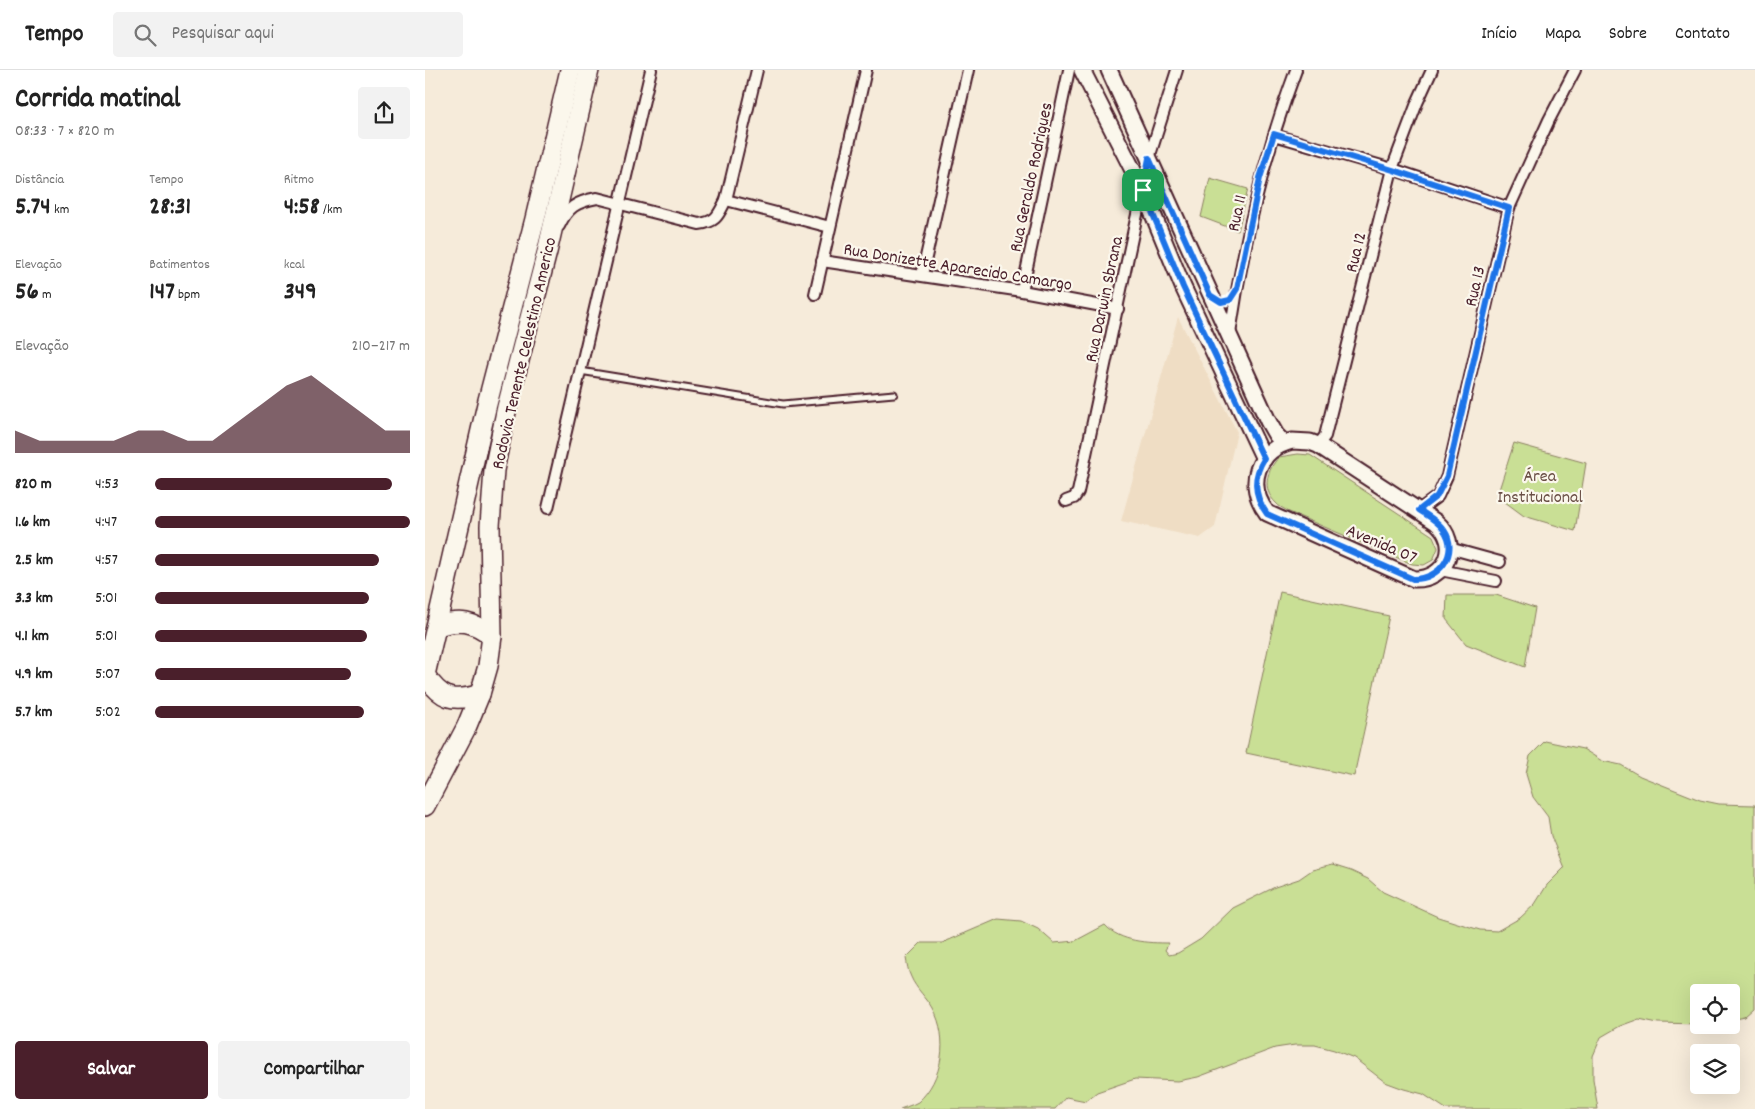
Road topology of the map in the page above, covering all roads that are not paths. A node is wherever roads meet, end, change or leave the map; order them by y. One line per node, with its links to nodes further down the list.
1 (570, 70): 43 (highway, Rodovia Tenente Celestino Americo)
2 (589, 70): 22 (highway, Rodovia Tenente Celestino Americo)
3 (651, 70): 19 (street)
4 (757, 70): 18 (street)
5 (866, 70): 21 (street)
6 (968, 70): 24 (street)
7 (1069, 70): 26 (street, Rua Geraldo Rodrigues)
8 (1082, 70): 17 (street)
9 (1109, 70): 15 (street)
10 (1177, 70): 15 (street, Rua Darwin Sbrana)
11 (1296, 70): 14 (street, Rua 11)
12 (1433, 70): 16 (street, Rua 12)
13 (1575, 70): 20 (street, Rua 13)
14 (1274, 134): 16 (street); 25 (street, Rua 11)
15 (1149, 158): 17 (street, Rua Darwin Sbrana); 28 (street)
16 (1393, 170): 20 (street); 34 (street, Rua 12)
17 (1143, 190): 29 (street, Rua Darwin Sbrana); 35 (street)
18 (727, 200): 19 (street); 21 (street)
19 (619, 203): 22 (street); 31 (street)
20 (1509, 208): 38 (street, Rua 13)
21 (830, 227): 23 (street)
22 (547, 252): 44 (highway, Rodovia Tenente Celestino Americo)
23 (822, 261): 24 (street, Rua Donizette Aparecido Camargo); 27 (street)
24 (922, 275): 26 (street, Rua Donizette Aparecido Camargo)
25 (1237, 289): 28 (street); 30 (street, Rua 11)
26 (1022, 290): 29 (street, Rua Donizette Aparecido Camargo)
27 (815, 294)
28 (1210, 295): 30 (street)
29 (1118, 309): 36 (street, Rua Darwin Sbrana)
30 (1229, 338): 33 (street)
31 (580, 371): 32 (lane); 37 (street)
32 (894, 394)
33 (1284, 443): 34 (street); 35 (street, Avenida 07)
34 (1318, 445): 38 (street)
35 (1264, 459): 41 (street, Avenida 07)
36 (1066, 500)
37 (547, 508)
38 (1419, 510): 39 (street)
39 (1449, 548): 40 (street); 41 (street)
40 (1500, 562)
41 (1440, 570): 42 (street)
42 (1496, 581)
43 (437, 626): 44 (highway); 45 (highway, Rodovia Tenente Celestino Americo)
44 (492, 636): 47 (highway, Rodovia Tenente Celestino Americo)
45 (428, 655): 46 (highway, Rodovia Tenente Celestino Americo)
46 (425, 675): 47 (highway)
47 (480, 694): 48 (highway, Rodovia Tenente Celestino Americo)
48 (425, 806)

